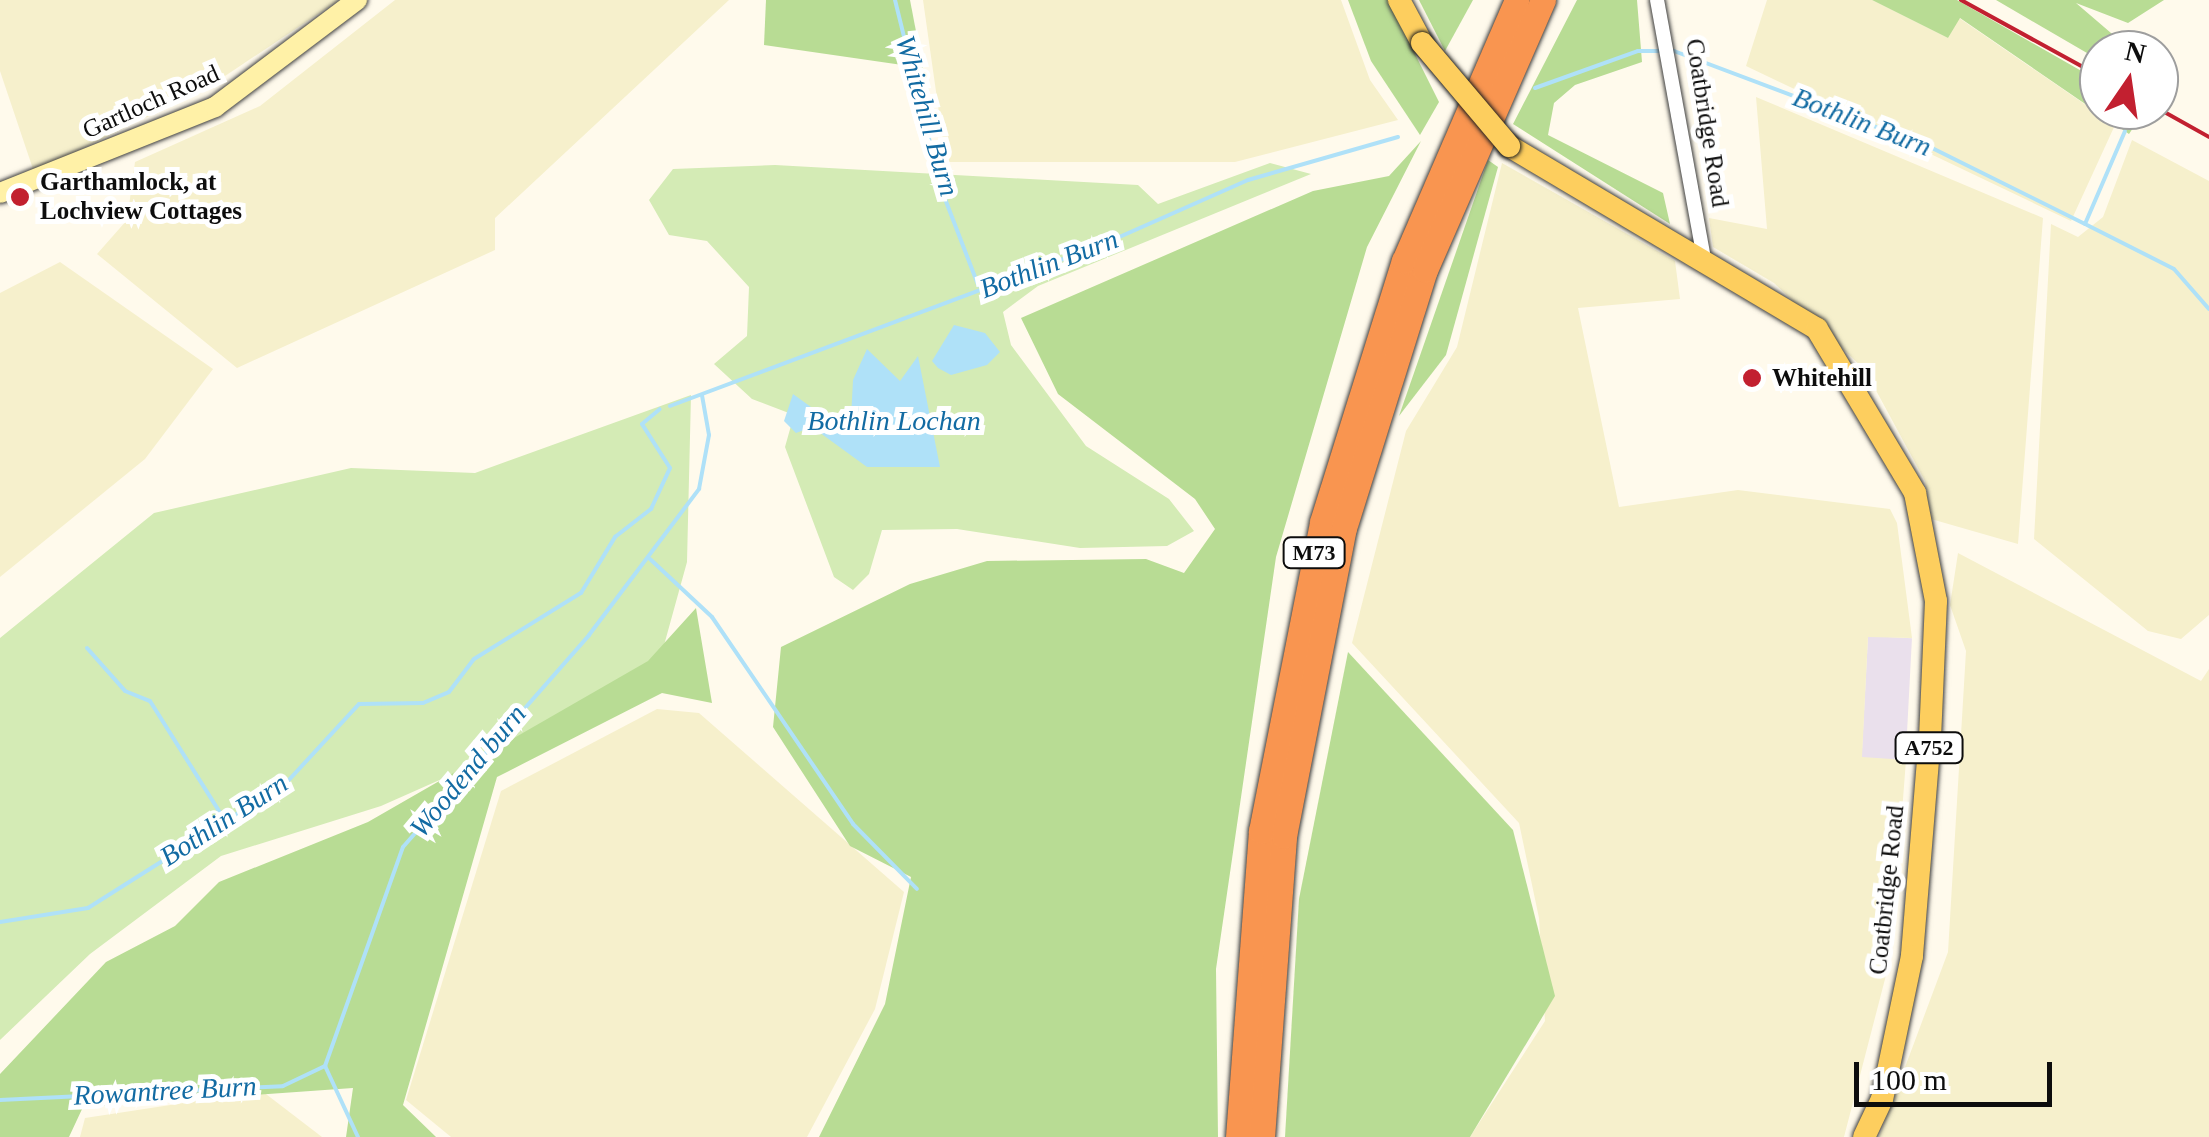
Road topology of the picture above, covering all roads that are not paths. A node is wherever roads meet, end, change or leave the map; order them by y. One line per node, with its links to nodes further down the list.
1 (357, 0): 6 (main road, Gartloch Road)
2 (1399, 0): 7 (main road, Coatbridge Road / A752, bridge)
3 (1516, 0): 8 (highway, M73)
4 (1544, 0): 9 (highway, M73)
5 (1657, 0): 7 (street, Coatbridge Road)
6 (0, 193)
7 (1703, 254): 10 (main road, Coatbridge Road / A752)
8 (1238, 1137)
9 (1262, 1137)
10 (1864, 1137)

